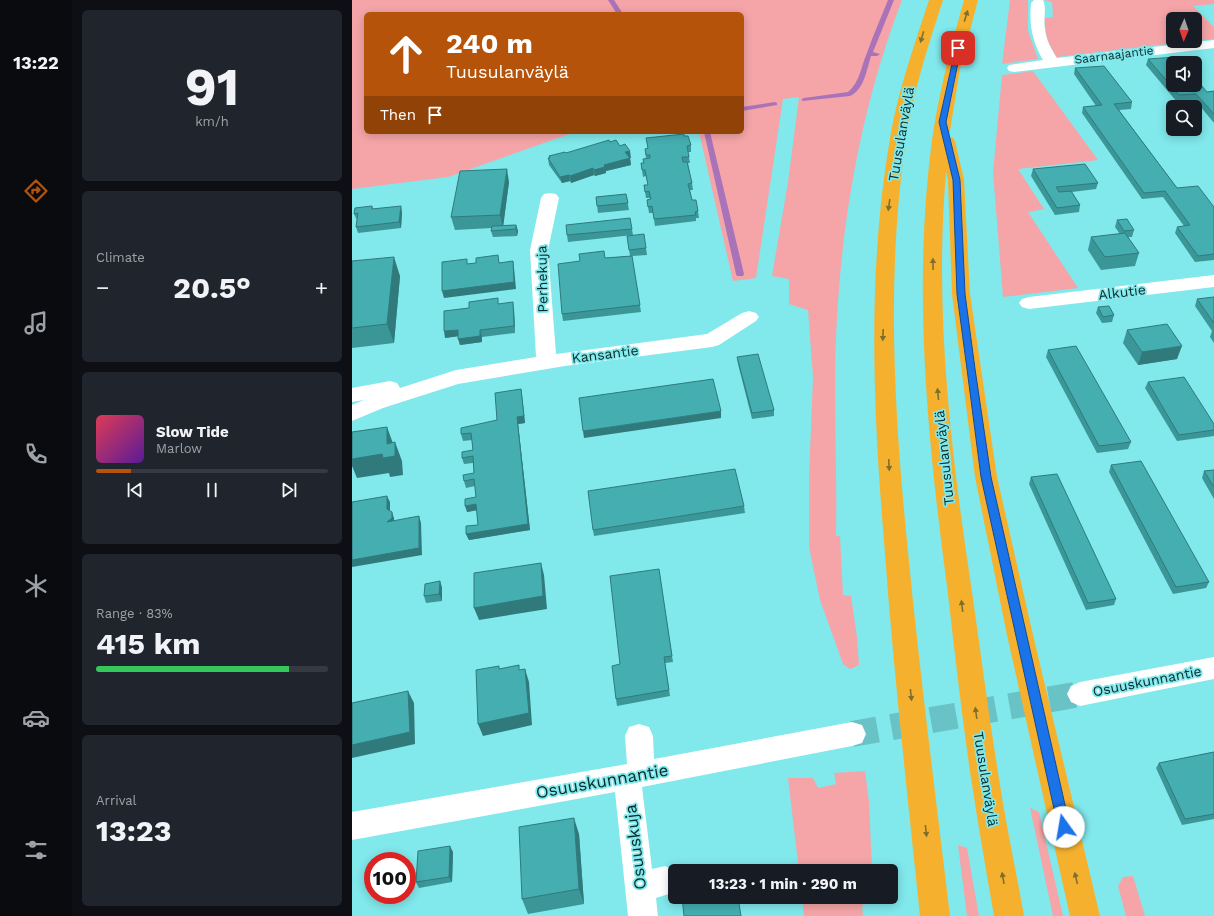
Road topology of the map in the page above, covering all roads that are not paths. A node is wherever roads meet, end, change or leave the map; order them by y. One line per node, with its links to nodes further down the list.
1 (936, 0): 23 (highway, Tuusulanväylä, one-way to 23)
2 (971, 0): 7 (highway, Tuusulanväylä, one-way to 2)
3 (1038, 4): 5 (street)
4 (1214, 44): 5 (street, Saarnaajantie)
5 (1052, 63): 6 (street, Saarnaajantie)
6 (1014, 68)
7 (942, 122): 24 (highway, Tuusulanväylä, one-way to 7); 25 (highway, one-way to 7)
8 (550, 198): 12 (street, Perhekuja)
9 (1214, 281): 10 (street, Alkutie)
10 (1029, 304)
11 (749, 317): 12 (street, Kansantie)
12 (546, 362): 13 (street, Kansantie)
13 (456, 377): 14 (street, Kansantie); 15 (street, Kansantie)
14 (352, 395)
15 (352, 414)
16 (1214, 668): 17 (street, Osuuskunnantie)
17 (1080, 694)
18 (852, 734): 20 (street, Osuuskunnantie)
19 (639, 736): 20 (street, Osuuskuja)
20 (634, 776): 21 (street, Osuuskunnantie); 22 (street, Osuuskuja)
21 (352, 826)
22 (643, 916)
23 (935, 916)
24 (1009, 916)
25 (1085, 916)

